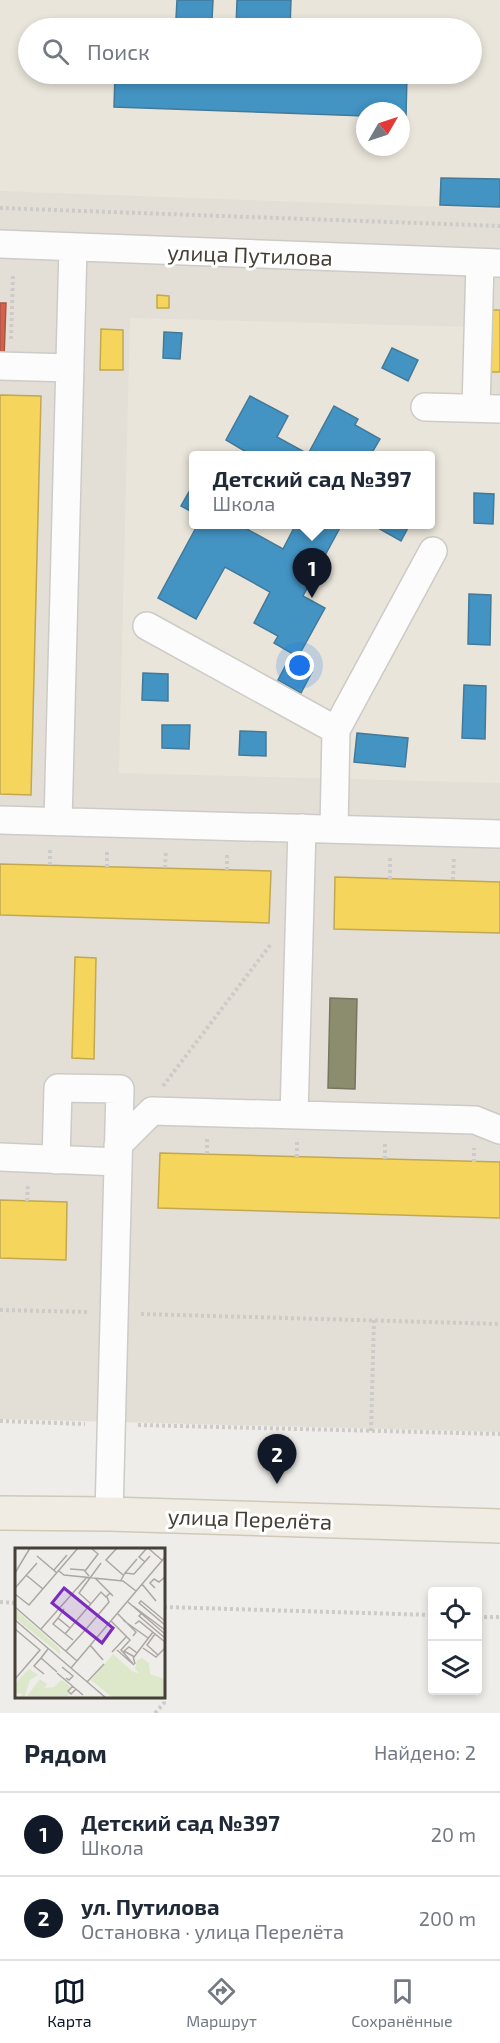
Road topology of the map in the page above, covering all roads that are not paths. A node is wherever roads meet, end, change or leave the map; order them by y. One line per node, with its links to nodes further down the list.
1 (0, 244): 2 (street, улица Путилова)
2 (73, 247): 3 (street, улица Путилова); 5 (street)
3 (490, 263): 7 (street)
4 (5, 366): 5 (street)
5 (70, 368): 12 (street)
6 (424, 407): 7 (street)
7 (488, 409)
8 (433, 551): 10 (street)
9 (147, 626): 10 (street)
10 (336, 730): 14 (street)
11 (0, 820): 12 (street)
12 (58, 822): 13 (street)
13 (302, 828): 14 (street); 16 (street)
14 (333, 829): 15 (street)
15 (500, 834)
16 (294, 1115): 17 (street); 18 (street)
17 (500, 1130)
18 (118, 1154): 20 (street); 20 (street); 22 (street)
19 (0, 1157): 20 (street)
20 (56, 1160)
21 (0, 1513): 22 (main road, улица Перелёта)
22 (109, 1514): 23 (main road, улица Перелёта)
23 (500, 1526)

